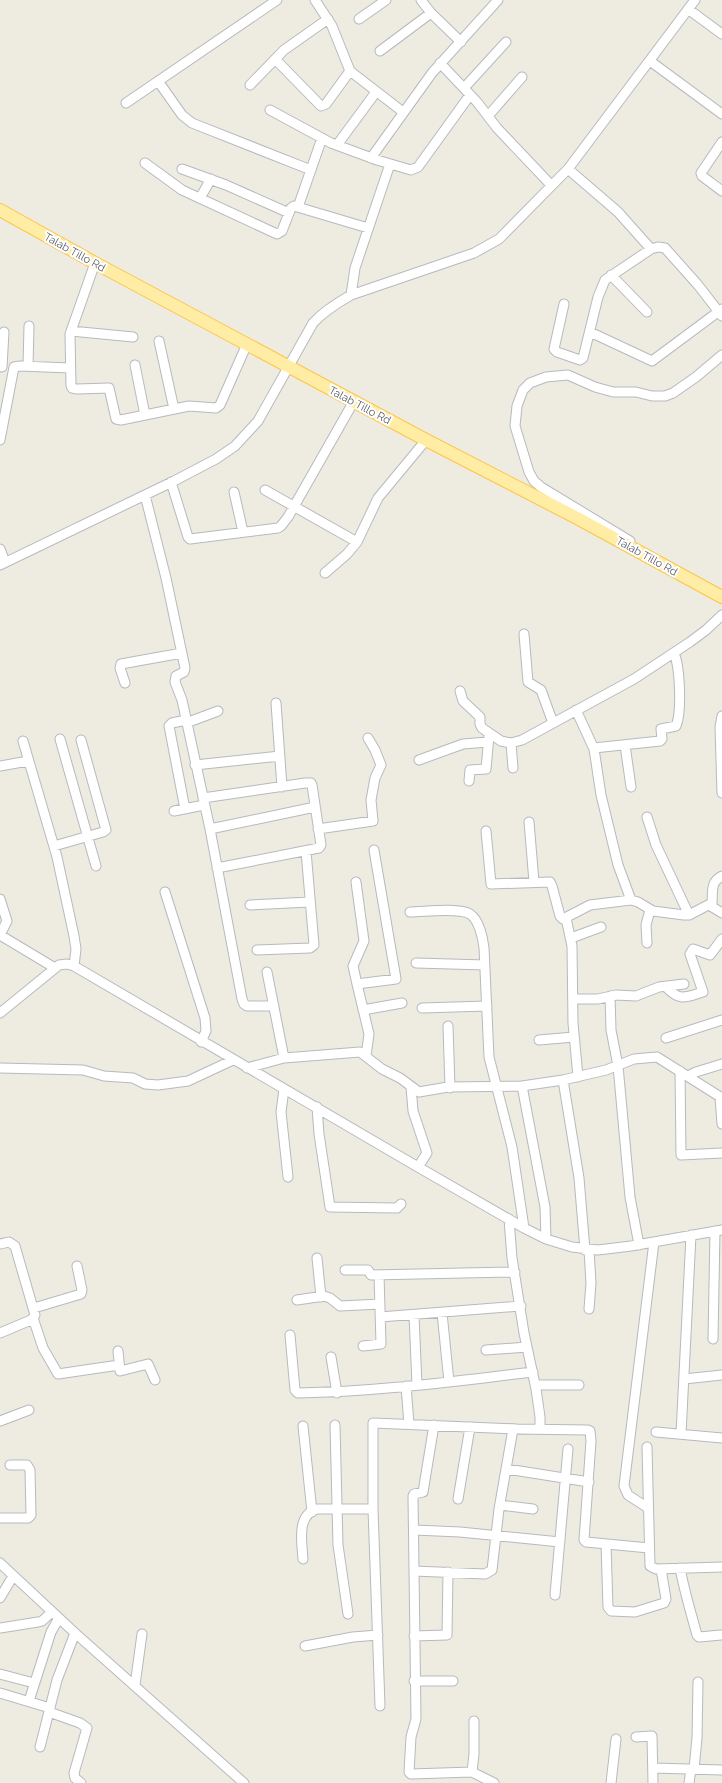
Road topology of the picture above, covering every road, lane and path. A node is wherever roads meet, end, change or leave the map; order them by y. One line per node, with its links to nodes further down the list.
1 (277, 0): 20 (street)
2 (315, 0): 9 (street)
3 (386, 0): 10 (street)
4 (421, 0): 8 (street)
5 (498, 0): 12 (street)
6 (695, 0): 7 (street)
7 (688, 9): 11 (street); 16 (street)
8 (432, 13): 12 (street); 14 (street)
9 (328, 19): 15 (street); 18 (street)
10 (359, 19)
11 (722, 34)
12 (461, 42): 17 (street)
13 (506, 42): 23 (street)
14 (380, 51)
15 (275, 59): 18 (street); 21 (street)
16 (650, 61): 27 (street); 36 (street)
17 (440, 63): 23 (street); 26 (street)
18 (350, 71): 22 (street)
19 (522, 77): 28 (street)
20 (158, 81): 24 (street); 37 (street)
21 (250, 85)
22 (376, 92): 26 (street); 31 (street)
23 (467, 92): 28 (street); 34 (street)
24 (126, 103)
25 (270, 110): 29 (street)
26 (403, 112): 32 (street)
27 (722, 114)
28 (488, 116): 39 (street)
29 (322, 138): 31 (street); 37 (street)
30 (722, 142): 40 (street)
31 (336, 145): 32 (street)
32 (370, 158): 34 (street)
33 (145, 163): 41 (street)
34 (390, 164): 45 (street)
35 (182, 169): 38 (street)
36 (568, 169): 39 (street); 46 (street)
37 (311, 170): 42 (street)
38 (210, 179): 41 (street); 44 (street)
39 (551, 185): 49 (street)
40 (722, 192)
41 (200, 198): 44 (street)
42 (298, 207): 44 (street); 45 (street)
43 (0, 210): 47 (main road, Talab Tillo Rd)
44 (289, 213)
45 (368, 228): 49 (street)
46 (651, 249): 48 (street); 52 (street)
47 (95, 263): 54 (street); 59 (main road, Talab Tillo Rd)
48 (612, 275): 51 (street); 56 (street)
49 (352, 295): 63 (street)
50 (564, 304): 56 (street)
51 (647, 312)
52 (721, 312): 56 (street)
53 (29, 326): 62 (street)
54 (71, 331): 57 (street); 65 (street)
55 (4, 332): 64 (street)
56 (590, 332)
57 (133, 337)
58 (159, 341): 68 (street)
59 (247, 344): 63 (main road, Talab Tillo Rd); 68 (street)
60 (722, 355): 80 (street)
61 (135, 365): 69 (street)
62 (28, 366): 65 (street); 66 (street)
63 (288, 366): 67 (main road, Talab Tillo Rd); 72 (street)
64 (1, 367): 66 (street)
65 (70, 368): 69 (street)
66 (14, 369): 70 (street)
67 (354, 401): 71 (main road, Talab Tillo Rd); 76 (street)
68 (174, 409): 69 (street)
69 (145, 415)
70 (0, 440)
71 (426, 440): 78 (street); 80 (main road, Talab Tillo Rd)
72 (171, 482): 75 (street); 77 (street)
73 (265, 490): 76 (street)
74 (234, 492): 77 (street)
75 (145, 495): 81 (street); 86 (street)
76 (294, 506): 77 (street); 78 (street)
77 (243, 532)
78 (357, 542): 82 (street)
79 (0, 549): 81 (street)
80 (650, 557): 83 (main road, Talab Tillo Rd)
81 (3, 564)
82 (325, 573)
83 (722, 597)
84 (722, 614): 87 (street)
85 (524, 634): 95 (street)
86 (182, 653): 88 (street); 94 (street)
87 (674, 653): 91 (street); 102 (street)
88 (124, 683)
89 (460, 691): 96 (street)
90 (276, 703): 104 (street)
91 (576, 710): 95 (street); 103 (street)
92 (218, 712): 94 (street)
93 (722, 716): 113 (street)
94 (186, 721): 107 (street); 116 (street)
95 (553, 723): 101 (street)
96 (488, 737): 101 (street); 105 (street); 110 (street)
97 (368, 738): 121 (street)
98 (60, 739): 123 (street)
99 (81, 740): 123 (street)
100 (23, 741): 106 (street)
101 (511, 743): 109 (street)
102 (625, 745): 103 (street); 112 (street)
103 (594, 748): 134 (street)
104 (280, 756): 107 (street); 111 (street)
105 (419, 760)
106 (28, 761): 108 (street); 124 (street)
107 (195, 765): 114 (street)
108 (0, 766)
109 (513, 768)
110 (469, 781)
111 (282, 787): 114 (street); 115 (street)
112 (631, 787)
113 (722, 793)
114 (204, 802): 116 (street); 120 (street)
115 (315, 807): 120 (street); 121 (street)
116 (185, 808): 117 (street)
117 (174, 811)
118 (647, 817): 141 (street)
119 (529, 822): 131 (street)
120 (210, 829): 128 (street)
121 (318, 829): 126 (street)
122 (486, 831): 131 (street)
123 (89, 836): 124 (street); 127 (street)
124 (54, 846): 151 (street)
125 (374, 850): 154 (street)
126 (306, 851): 128 (street); 135 (street)
127 (96, 866)
128 (217, 868): 160 (street)
129 (722, 876): 137 (street)
130 (356, 882): 154 (street)
131 (534, 882): 142 (street)
132 (165, 892): 170 (street)
133 (0, 899): 144 (street)
134 (631, 900): 138 (street); 142 (street)
135 (310, 902): 136 (street); 148 (street)
136 (250, 905)
137 (709, 905): 140 (street); 141 (street)
138 (650, 910): 141 (street); 147 (street)
139 (410, 912): 150 (street)
140 (722, 913)
141 (689, 915)
142 (566, 918): 145 (street)
143 (601, 927): 145 (street)
144 (0, 935): 152 (street)
145 (571, 938): 158 (street)
146 (722, 939): 156 (street)
147 (647, 943)
148 (258, 950)
149 (416, 963): 150 (street)
150 (485, 965): 161 (street)
151 (74, 966): 152 (street); 170 (street)
152 (55, 968): 164 (street)
153 (267, 972): 160 (street)
154 (358, 984): 163 (street)
155 (684, 984): 156 (street)
156 (666, 987): 157 (street)
157 (610, 996): 158 (street); 175 (street)
158 (573, 999): 167 (street)
159 (402, 1003): 163 (street)
160 (274, 1006): 172 (street)
161 (486, 1006): 162 (street); 183 (street)
162 (422, 1008)
163 (363, 1010): 171 (street)
164 (0, 1013)
165 (722, 1020): 168 (street)
166 (448, 1026): 184 (street)
167 (574, 1037): 169 (street); 179 (street)
168 (666, 1038)
169 (539, 1040)
170 (201, 1042): 173 (street)
171 (366, 1056): 172 (street); 182 (street)
172 (284, 1058): 177 (street)
173 (233, 1060): 176 (street); 177 (street)
174 (722, 1064): 178 (street)
175 (618, 1066): 178 (street); 179 (street); 199 (street)
176 (0, 1068)
177 (247, 1068): 185 (street)
178 (684, 1074): 186 (street); 189 (street)
179 (578, 1077): 180 (street)
180 (563, 1080): 181 (street); 201 (street)
181 (522, 1086): 183 (street); 196 (street)
182 (411, 1087): 184 (street); 190 (street)
183 (495, 1087): 184 (street); 194 (street)
184 (450, 1088)
185 (284, 1089): 187 (street); 191 (street)
186 (721, 1098): 188 (street)
187 (317, 1108): 190 (street); 192 (street)
188 (722, 1124)
189 (722, 1153)
190 (418, 1167): 193 (street)
191 (288, 1177)
192 (401, 1204)
193 (510, 1223): 194 (street); 205 (street)
194 (524, 1228): 196 (street)
195 (717, 1233): 197 (street); 219 (street)
196 (546, 1239): 201 (street)
197 (691, 1239): 200 (street); 228 (street)
198 (0, 1244): 211 (street)
199 (639, 1245): 200 (street); 201 (street)
200 (654, 1245): 257 (street)
201 (588, 1253): 212 (street)
202 (317, 1258): 207 (street)
203 (77, 1266): 211 (street)
204 (345, 1270): 206 (street)
205 (514, 1272): 206 (street); 210 (street)
206 (379, 1275): 209 (street)
207 (322, 1297): 208 (street); 209 (street)
208 (297, 1300)
209 (380, 1304): 215 (street)
210 (521, 1306): 213 (street); 221 (street)
211 (34, 1308): 216 (street)
212 (589, 1309)
213 (442, 1313): 214 (street); 230 (street)
214 (414, 1315): 215 (street); 231 (street)
215 (380, 1317): 220 (street)
216 (33, 1318): 217 (street); 225 (street)
217 (1, 1333)
218 (290, 1335): 235 (street)
219 (713, 1339)
220 (363, 1346)
221 (528, 1347): 222 (street); 226 (street)
222 (486, 1350)
223 (118, 1351): 225 (street)
224 (331, 1357): 235 (street)
225 (119, 1365): 229 (street)
226 (533, 1372): 230 (street); 232 (street)
227 (722, 1375): 228 (street)
228 (684, 1378): 246 (street)
229 (155, 1380)
230 (449, 1382): 231 (street)
231 (417, 1385): 234 (street)
232 (535, 1385): 233 (street); 244 (street)
233 (579, 1385)
234 (406, 1386): 235 (street); 238 (street)
235 (337, 1393)
236 (29, 1410): 237 (street)
237 (0, 1421)
238 (409, 1424): 240 (street); 258 (street)
239 (335, 1425): 256 (street)
240 (434, 1425): 242 (street); 262 (street)
241 (303, 1426): 260 (street)
242 (470, 1427): 243 (street); 254 (street)
243 (513, 1429): 244 (street); 251 (street)
244 (540, 1429): 253 (street)
245 (656, 1432): 246 (street)
246 (681, 1434): 247 (street)
247 (722, 1438)
248 (647, 1447): 257 (street)
249 (568, 1449): 252 (street)
250 (10, 1465): 261 (street)
251 (507, 1469): 252 (street); 255 (street)
252 (565, 1478): 253 (street); 264 (street)
253 (589, 1482): 265 (street)
254 (458, 1500)
255 (500, 1505): 259 (street); 263 (street)
256 (338, 1508): 258 (street); 260 (street); 277 (street)
257 (648, 1508): 266 (street)
258 (372, 1509): 281 (street)
259 (533, 1510)
260 (312, 1512): 267 (street)
261 (0, 1518)
262 (414, 1530): 263 (street); 272 (street)
263 (496, 1535): 264 (street); 273 (street)
264 (560, 1542): 275 (street)
265 (606, 1544): 266 (street); 271 (street)
266 (649, 1548): 271 (street)
267 (303, 1559)
268 (0, 1563): 274 (street)
269 (722, 1567): 270 (street)
270 (680, 1568): 271 (street); 282 (street)
271 (661, 1569)
272 (414, 1571): 273 (street); 283 (street)
273 (448, 1572): 283 (street)
274 (10, 1580): 276 (street); 278 (street)
275 (555, 1595)
276 (0, 1598)
277 (348, 1614)
278 (53, 1618): 279 (street); 284 (street); 290 (street)
279 (0, 1628)
280 (142, 1634): 291 (street)
281 (378, 1635): 285 (street); 294 (street)
282 (721, 1635)
283 (414, 1636): 287 (street)
284 (73, 1637): 291 (street); 295 (street)
285 (306, 1646)
286 (0, 1674): 290 (street)
287 (414, 1681): 288 (street); 303 (street)
288 (453, 1681)
289 (698, 1682): 301 (street)
290 (34, 1683): 293 (street)
291 (135, 1685): 305 (street)
292 (0, 1693): 293 (street)
293 (29, 1701): 295 (street)
294 (380, 1706)
295 (50, 1710): 299 (street); 304 (street)
296 (474, 1721): 303 (street)
297 (636, 1737): 300 (street)
298 (616, 1739): 307 (street)
299 (40, 1747)
300 (653, 1768): 301 (street); 308 (street)
301 (693, 1769): 302 (street); 309 (street)
302 (722, 1770)
303 (472, 1772): 306 (street)
304 (81, 1783)
305 (244, 1783)
306 (494, 1783)
307 (611, 1783)
308 (653, 1783)
309 (689, 1783)

